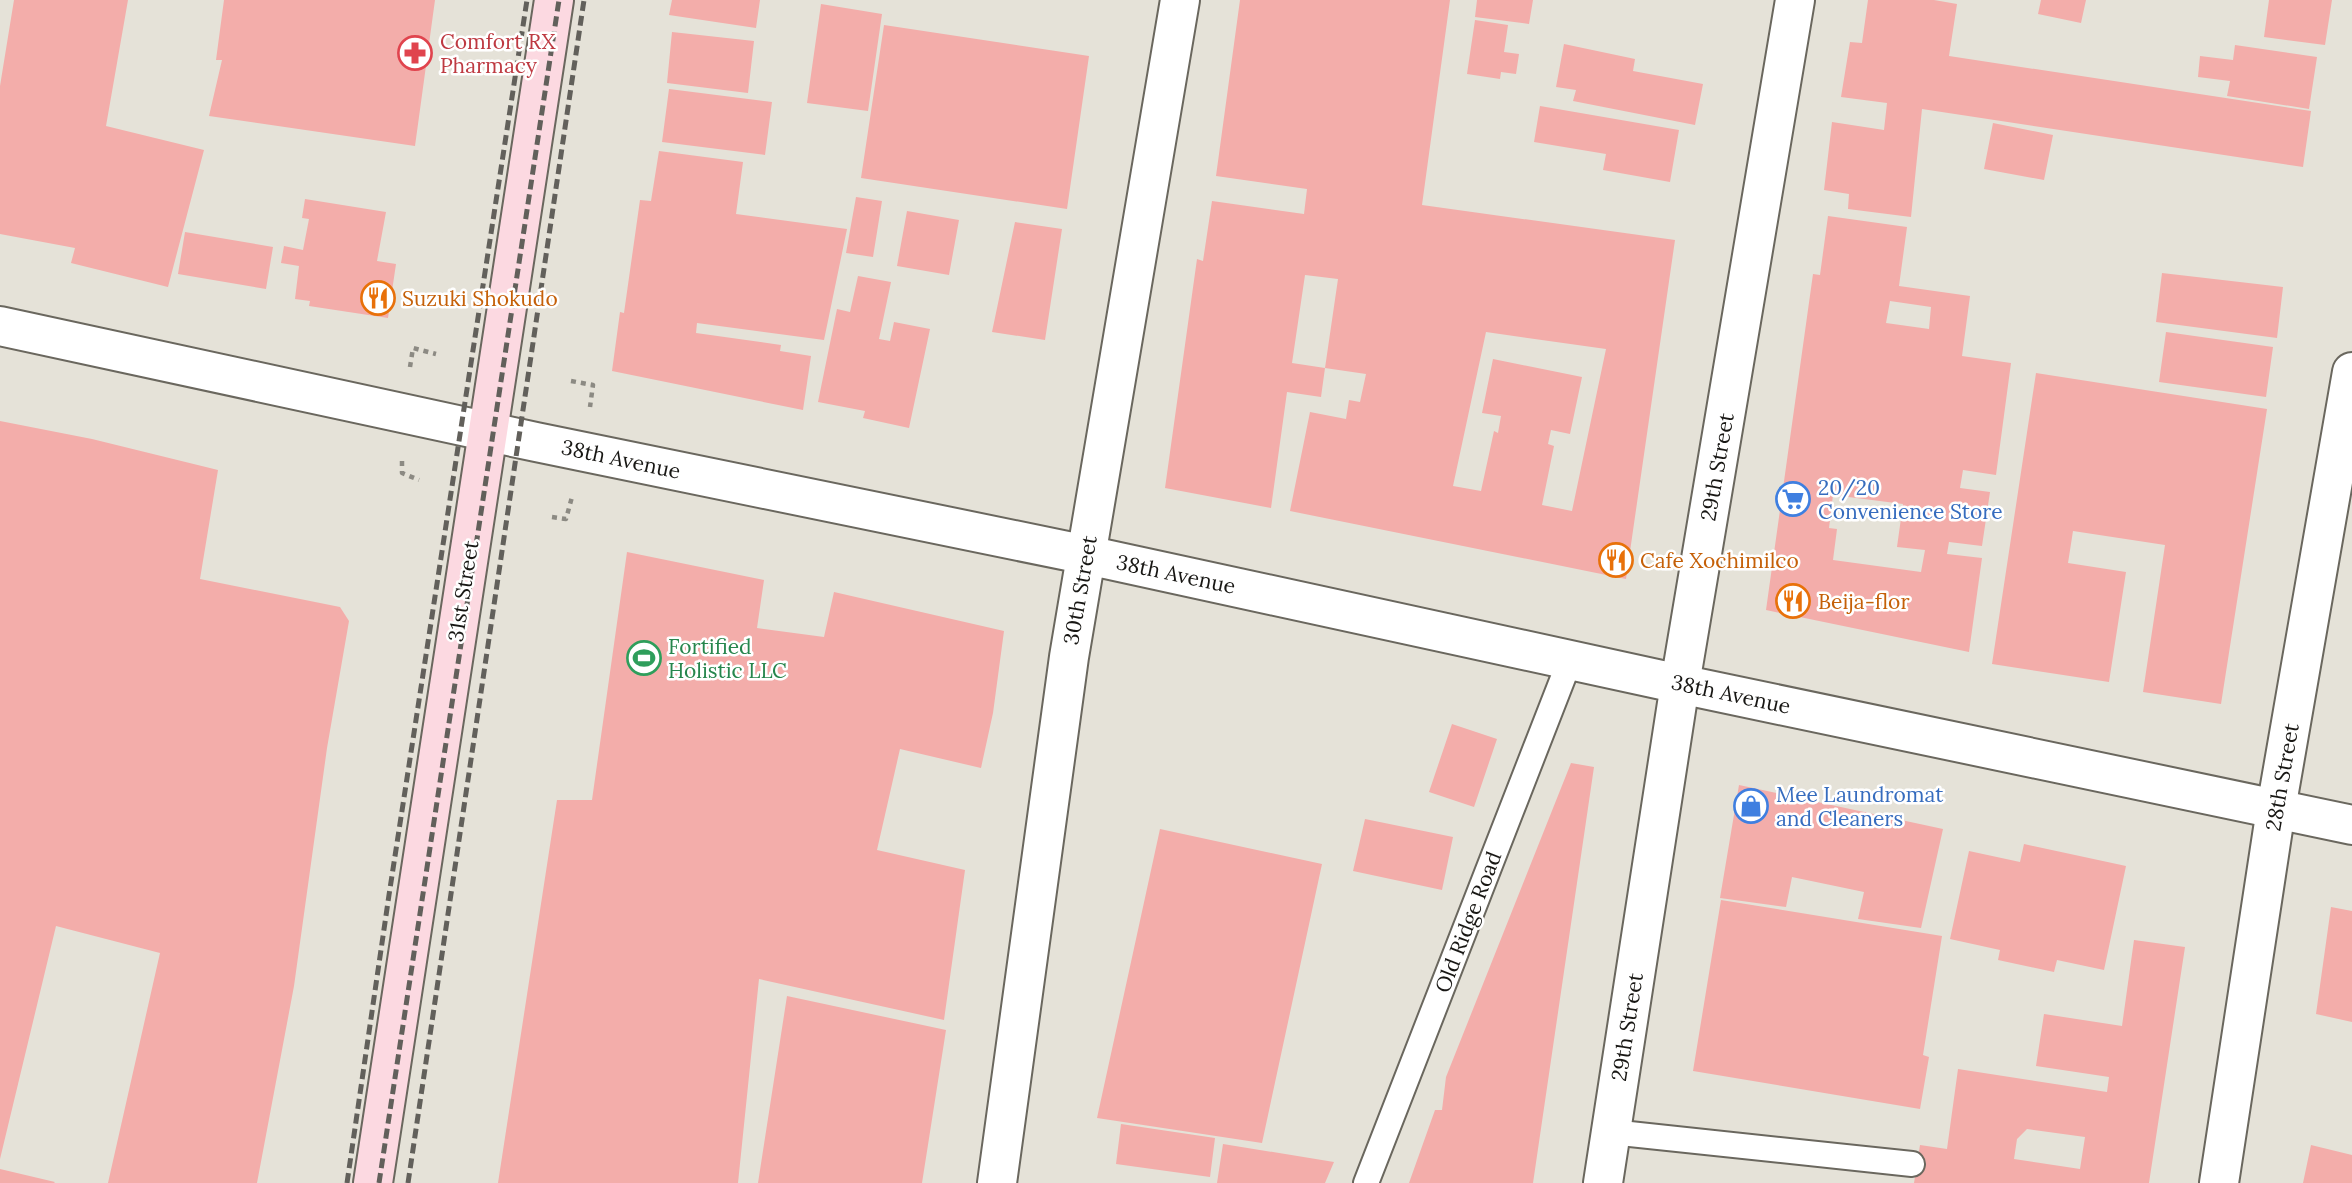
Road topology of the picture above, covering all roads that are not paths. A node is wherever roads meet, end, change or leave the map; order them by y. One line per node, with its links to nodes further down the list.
1 (554, 0): 6 (main road, 31st Street)
2 (1181, 0): 7 (street, 30th Street)
3 (1796, 0): 9 (street, 29th Street)
4 (0, 326): 6 (street, 38th Avenue)
5 (2352, 372): 10 (street, 28th Street)
6 (488, 432): 7 (street, 38th Avenue); 14 (main road, 31st Street)
7 (1087, 555): 8 (street, 38th Avenue); 15 (street, 30th Street)
8 (1570, 660): 9 (street, 38th Avenue); 16 (lane, Old Ridge Road)
9 (1680, 684): 10 (street, 38th Avenue); 12 (street, 29th Street)
10 (2276, 809): 11 (street, 38th Avenue); 18 (street, 28th Street)
11 (2352, 825)
12 (1611, 1132): 13 (lane); 17 (street, 29th Street)
13 (1912, 1164)
14 (373, 1183)
15 (997, 1183)
16 (1366, 1183)
17 (1603, 1183)
18 (2220, 1183)

